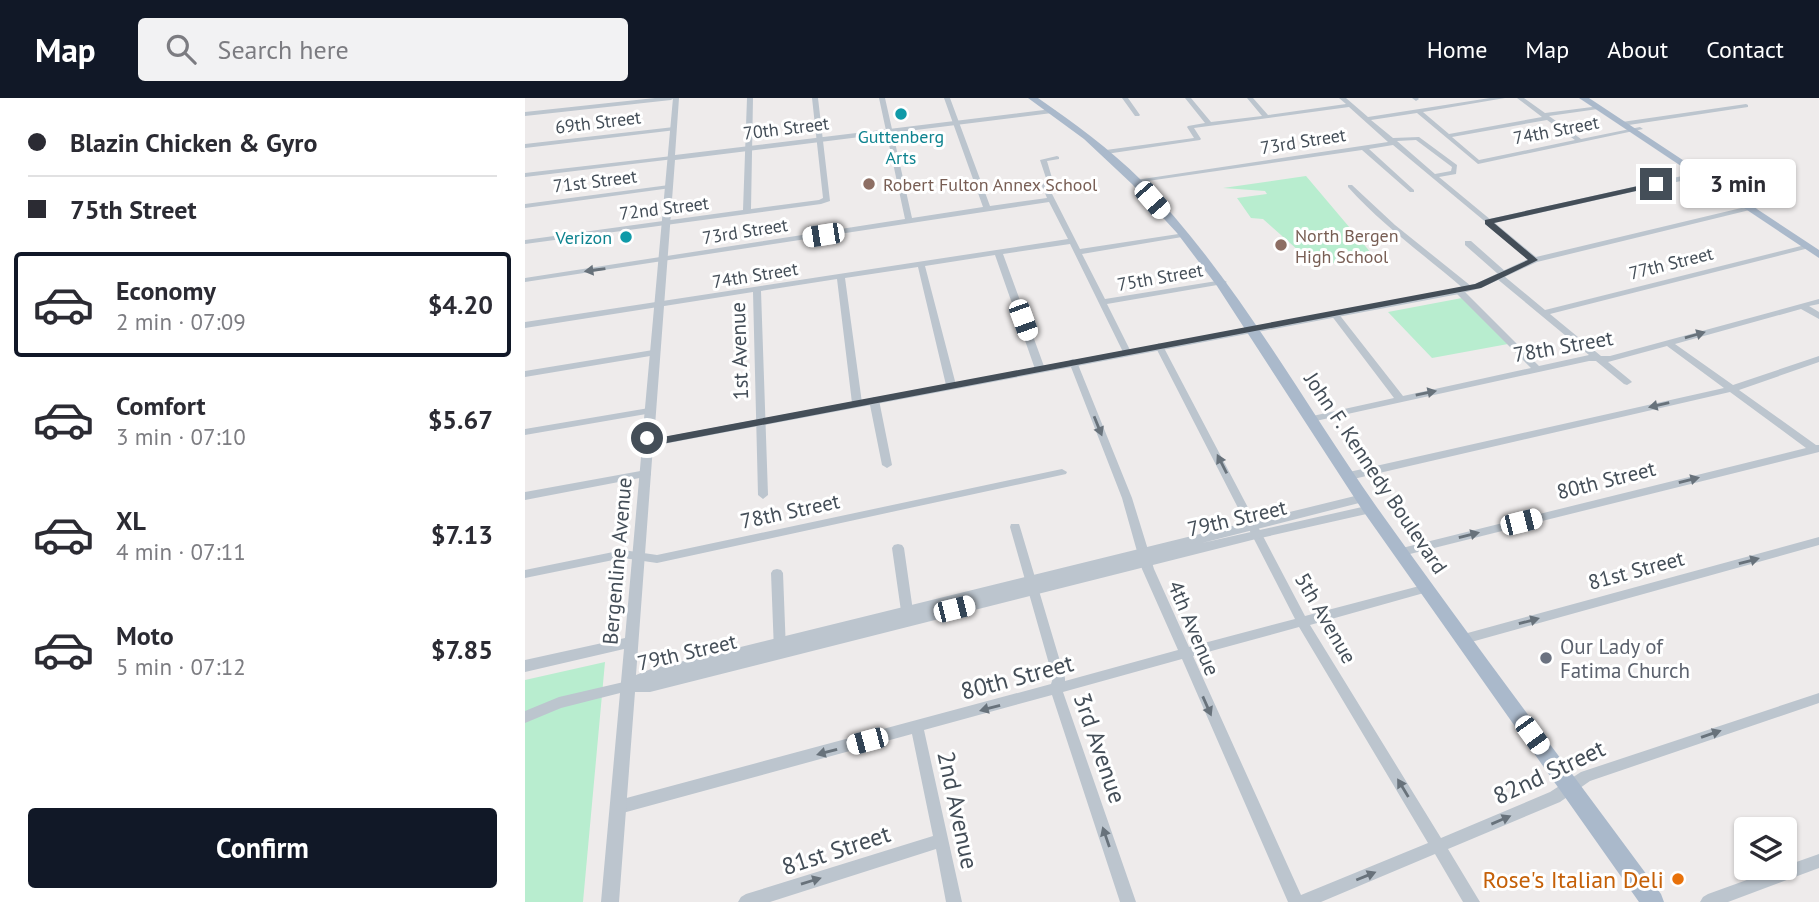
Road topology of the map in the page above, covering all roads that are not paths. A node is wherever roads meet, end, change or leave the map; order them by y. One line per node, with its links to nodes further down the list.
1 (673, 98): 20 (street); 28 (street, Bergenline Avenue)
2 (750, 98): 36 (street)
3 (815, 98): 31 (street)
4 (882, 98): 29 (street)
5 (947, 98): 25 (street)
6 (1032, 98): 18 (main road, John F. Kennedy Boulevard)
7 (1125, 98): 21 (street)
8 (1188, 98): 26 (street)
9 (1250, 98): 22 (street)
10 (1342, 98): 15 (street)
11 (1502, 98): 19 (street)
12 (1520, 98): 23 (street)
13 (1583, 98): 17 (main road)
14 (1592, 98): 27 (main road)
15 (1348, 106): 22 (street); 24 (street)
16 (1746, 106): 27 (street, 74th Street)
17 (1598, 107): 23 (street); 27 (main road)
18 (1052, 111): 25 (street, 70th Street); 37 (main road, John F. Kennedy Boulevard)
19 (1419, 112): 24 (street); 30 (street)
20 (525, 114)
21 (1137, 116)
22 (1266, 116): 26 (street)
23 (1545, 116): 30 (street); 33 (street)
24 (1364, 119): 32 (street)
25 (956, 122): 29 (street, 70th Street); 50 (street)
26 (1209, 124): 37 (street)
27 (1631, 127): 33 (street, 74th Street); 40 (main road); 49 (main road)
28 (674, 129): 34 (street, 69th Street); 38 (street, Bergenline Avenue)
29 (889, 131): 31 (street, 70th Street); 52 (street)
30 (1447, 136): 33 (street, 74th Street)
31 (820, 139): 36 (street, 70th Street); 51 (street, 72nd Street)
32 (1391, 141): 35 (street, 73rd Street); 42 (street); 42 (street, 73rd Street)
33 (1580, 141)
34 (525, 146)
35 (1364, 148): 43 (street, 73rd Street); 46 (street)
36 (749, 149): 38 (street, 70th Street); 51 (street)
37 (1106, 152): 43 (main road, John F. Kennedy Boulevard)
38 (672, 158): 41 (street, 70th Street); 45 (street, Bergenline Avenue)
39 (1057, 158): 47 (street)
40 (1700, 174): 49 (main road); 53 (street)
41 (525, 175)
42 (1434, 176): 53 (street)
43 (1136, 182): 55 (main road, John F. Kennedy Boulevard)
44 (1350, 186): 71 (street)
45 (669, 187): 48 (street, 71st Street); 54 (street, Bergenline Avenue)
46 (1412, 191)
47 (1052, 200): 50 (street, 73rd Street); 56 (street)
48 (525, 206)
49 (1753, 207): 59 (main road); 60 (main road); 65 (street)
50 (988, 209): 52 (street, 73rd Street)
51 (747, 212): 54 (street, 72nd Street)
52 (909, 221): 64 (street, 73rd Street)
53 (1488, 222): 65 (street)
54 (665, 224): 57 (street, 72nd Street); 64 (street, Bergenline Avenue)
55 (1182, 235): 62 (street); 70 (main road, John F. Kennedy Boulevard)
56 (1072, 241): 61 (street, 74th Street); 62 (street)
57 (525, 242)
58 (1468, 243): 67 (street)
59 (1806, 246): 63 (main road); 77 (street, 77th Street)
60 (1819, 247)
61 (998, 252): 66 (street, 74th Street); 89 (street)
62 (1078, 252): 74 (street)
63 (1819, 255)
64 (662, 259): 69 (street, 73rd Street, one-way to 69); 75 (street, Bergenline Avenue)
65 (1534, 260): 67 (street)
66 (921, 264): 68 (street, 74th Street); 93 (street)
67 (1501, 275): 71 (street); 77 (street)
68 (841, 277): 72 (street, 74th Street); 97 (street)
69 (525, 280)
70 (1223, 282): 74 (street, 75th Street); 81 (main road, John F. Kennedy Boulevard)
71 (1463, 290): 78 (street); 90 (street)
72 (757, 291): 75 (street, 74th Street); 100 (street, 1st Avenue)
73 (1819, 301): 76 (street, 78th Street)
74 (1103, 302): 84 (street)
75 (657, 304): 80 (street, 74th Street); 85 (street, Bergenline Avenue)
76 (1802, 306): 79 (street); 82 (street, 78th Street, one-way to 76)
77 (1544, 313): 86 (street)
78 (1335, 315): 81 (street); 95 (street)
79 (1819, 316)
80 (525, 326)
81 (1252, 329): 83 (street); 99 (main road, John F. Kennedy Boulevard)
82 (1668, 343): 86 (street, 78th Street); 94 (street)
83 (1159, 346): 84 (street); 112 (street, 5th Avenue, one-way to 83)
84 (1127, 352): 88 (street)
85 (653, 353): 91 (street); 98 (street, Bergenline Avenue)
86 (1599, 357): 90 (street, 78th Street); 92 (street)
87 (1819, 359): 94 (street)
88 (1073, 362): 89 (street); 116 (street, 4th Avenue, one-way to 116)
89 (1040, 369): 93 (street)
90 (1537, 369): 95 (street, 78th Street, one-way to 90)
91 (525, 374)
92 (1627, 382)
93 (951, 385): 96 (street)
94 (1731, 389): 103 (street); 107 (street, one-way to 107)
95 (1400, 399): 99 (street, 78th Street)
96 (874, 400): 97 (street); 104 (street)
97 (857, 403): 100 (street)
98 (649, 411): 101 (street); 102 (street, Bergenline Avenue)
99 (1311, 419): 107 (main road, John F. Kennedy Boulevard)
100 (761, 422): 102 (street); 108 (street, 1st Avenue)
101 (525, 432)
102 (646, 444): 106 (street, Bergenline Avenue)
103 (1817, 450): 115 (street, 80th Street, one-way to 103)
104 (887, 466)
105 (1062, 472): 117 (street, 78th Street)
106 (646, 474): 109 (street); 117 (street, Bergenline Avenue)
107 (1349, 476): 110 (main road, John F. Kennedy Boulevard)
108 (763, 495)
109 (525, 496)
110 (1367, 504): 112 (street, 79th Street); 115 (main road, John F. Kennedy Boulevard)
111 (1015, 527): 120 (street, 3rd Avenue)
112 (1255, 530): 116 (street, 79th Street); 123 (street, 5th Avenue)
113 (1819, 541): 124 (street, 81st Street, one-way to 113)
114 (898, 548): 122 (street)
115 (1402, 552): 121 (main road, John F. Kennedy Boulevard)
116 (1145, 556): 120 (street, 79th Street); 127 (street, 4th Avenue)
117 (639, 557): 119 (street, 78th Street); 125 (street, Bergenline Avenue)
118 (777, 573): 126 (street)
119 (525, 574)
120 (1032, 584): 122 (street, 79th Street); 130 (street, 3rd Avenue)
121 (1427, 588): 123 (street, 80th Street); 124 (main road, John F. Kennedy Boulevard)
122 (907, 615): 126 (street, 79th Street)
123 (1302, 622): 127 (street, 80th Street); 137 (street, 5th Avenue, one-way to 123)
124 (1464, 639): 134 (main road, John F. Kennedy Boulevard)
125 (631, 642): 128 (street, 79th Street); 129 (street, Bergenline Avenue)
126 (780, 646): 129 (street, 79th Street)
127 (1184, 655): 130 (street, 80th Street); 143 (street, 4th Avenue, one-way to 143)
128 (525, 666)
129 (628, 686): 132 (street); 135 (street, Bergenline Avenue)
130 (1056, 690): 133 (street, 80th Street, one-way to 133); 142 (street, 3rd Avenue, one-way to 130)
131 (1819, 698): 134 (street, 82nd Street, one-way to 131)
132 (525, 717)
133 (917, 728): 135 (street, 80th Street, one-way to 135); 136 (street, 2nd Avenue)
134 (1570, 787): 137 (street, 82nd Street, one-way to 134); 146 (main road, John F. Kennedy Boulevard)
135 (619, 807): 139 (street, Bergenline Avenue)
136 (940, 841): 140 (street, 81st Street, one-way to 136); 141 (street, 2nd Avenue)
137 (1438, 846): 144 (street, 82nd Street, one-way to 137); 145 (street, 5th Avenue)
138 (1819, 861): 147 (street)
139 (610, 902)
140 (746, 902)
141 (954, 902)
142 (1128, 902)
143 (1296, 902)
144 (1303, 902)
145 (1472, 902)
146 (1653, 902)
147 (1709, 902)

